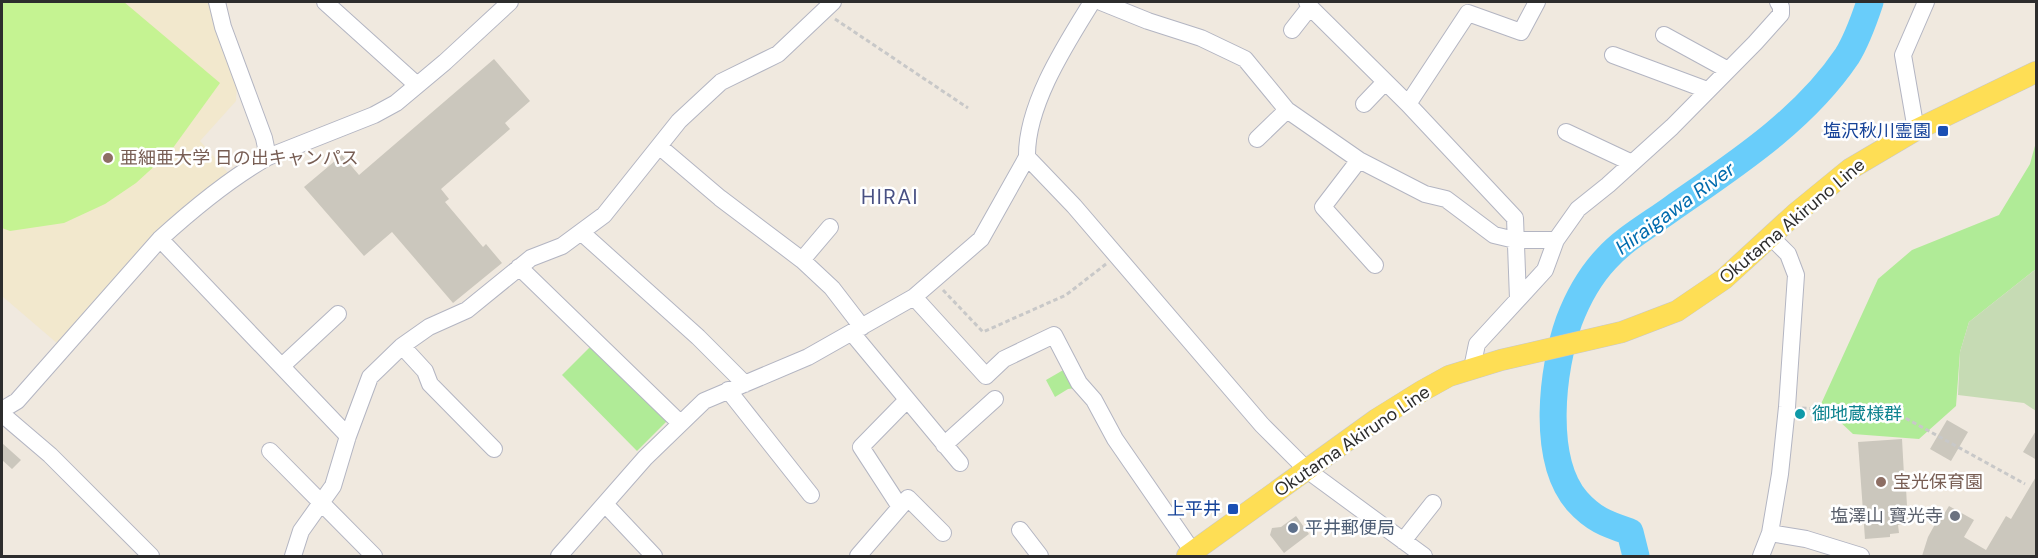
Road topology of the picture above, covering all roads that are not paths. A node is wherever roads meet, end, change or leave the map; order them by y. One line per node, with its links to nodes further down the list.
1 (217, 2): 26 (street)
2 (325, 2): 17 (street)
3 (510, 2): 17 (street)
4 (1092, 2): 27 (street)
5 (1101, 2): 21 (street)
6 (1537, 2): 20 (street)
7 (1778, 2): 14 (street)
8 (1926, 2): 22 (street)
9 (1308, 4): 11 (street); 16 (street)
10 (830, 8): 25 (street)
11 (1292, 30)
12 (1664, 36): 14 (street)
13 (1613, 55): 18 (street)
14 (1728, 70): 18 (street)
15 (2037, 72): 22 (main road, Okutama Akiruno Line)
16 (1385, 82): 19 (street); 20 (street)
17 (417, 86): 26 (street)
18 (1707, 90): 29 (street)
19 (1364, 104)
20 (1408, 104): 34 (street)
21 (1287, 110): 24 (street); 28 (street)
22 (1916, 130): 32 (main road, Okutama Akiruno Line)
23 (1566, 132): 29 (street)
24 (1257, 139)
25 (660, 147): 31 (street); 36 (street)
26 (267, 157): 33 (street)
27 (1027, 157): 39 (street); 57 (street)
28 (1359, 160): 34 (street); 37 (street)
29 (1632, 163): 35 (street)
30 (830, 227): 36 (street)
31 (581, 232): 38 (street); 46 (street)
32 (1771, 237): 45 (main road, Okutama Akiruno Line); 65 (street)
33 (160, 238): 44 (street); 50 (street)
34 (1515, 240): 35 (street); 40 (street)
35 (1556, 240): 40 (street)
36 (802, 260): 42 (street)
37 (1376, 265)
38 (519, 267): 43 (street); 51 (street)
39 (914, 297): 42 (street); 67 (street)
40 (1518, 299): 45 (street)
41 (338, 314): 44 (street)
42 (857, 330): 46 (street); 49 (street)
43 (402, 346): 52 (street); 54 (street)
44 (282, 366): 52 (street)
45 (1472, 368): 57 (main road, Okutama Akiruno Line)
46 (745, 384): 47 (street)
47 (728, 390): 51 (street); 58 (street)
48 (995, 399): 53 (street)
49 (906, 401): 53 (street); 62 (street)
50 (2, 412): 68 (street)
51 (680, 423): 61 (street)
52 (348, 436): 59 (street)
53 (944, 445): 56 (street)
54 (494, 449)
55 (270, 451): 59 (street)
56 (960, 463)
57 (1306, 470): 66 (street); 67 (main road, Okutama Akiruno Line)
58 (811, 495)
59 (321, 503): 69 (street); 70 (street)
60 (1433, 503): 66 (street)
61 (605, 504): 71 (street); 72 (street)
62 (900, 507): 64 (street); 73 (street)
63 (1020, 530): 74 (street)
64 (943, 533)
65 (1770, 533): 76 (street); 77 (street)
66 (1403, 541): 75 (street)
67 (1190, 554)
68 (151, 556)
69 (292, 556)
70 (374, 556)
71 (559, 556)
72 (654, 556)
73 (858, 556)
74 (1040, 556)
75 (1424, 556)
76 (1761, 556)
77 (1862, 556)

